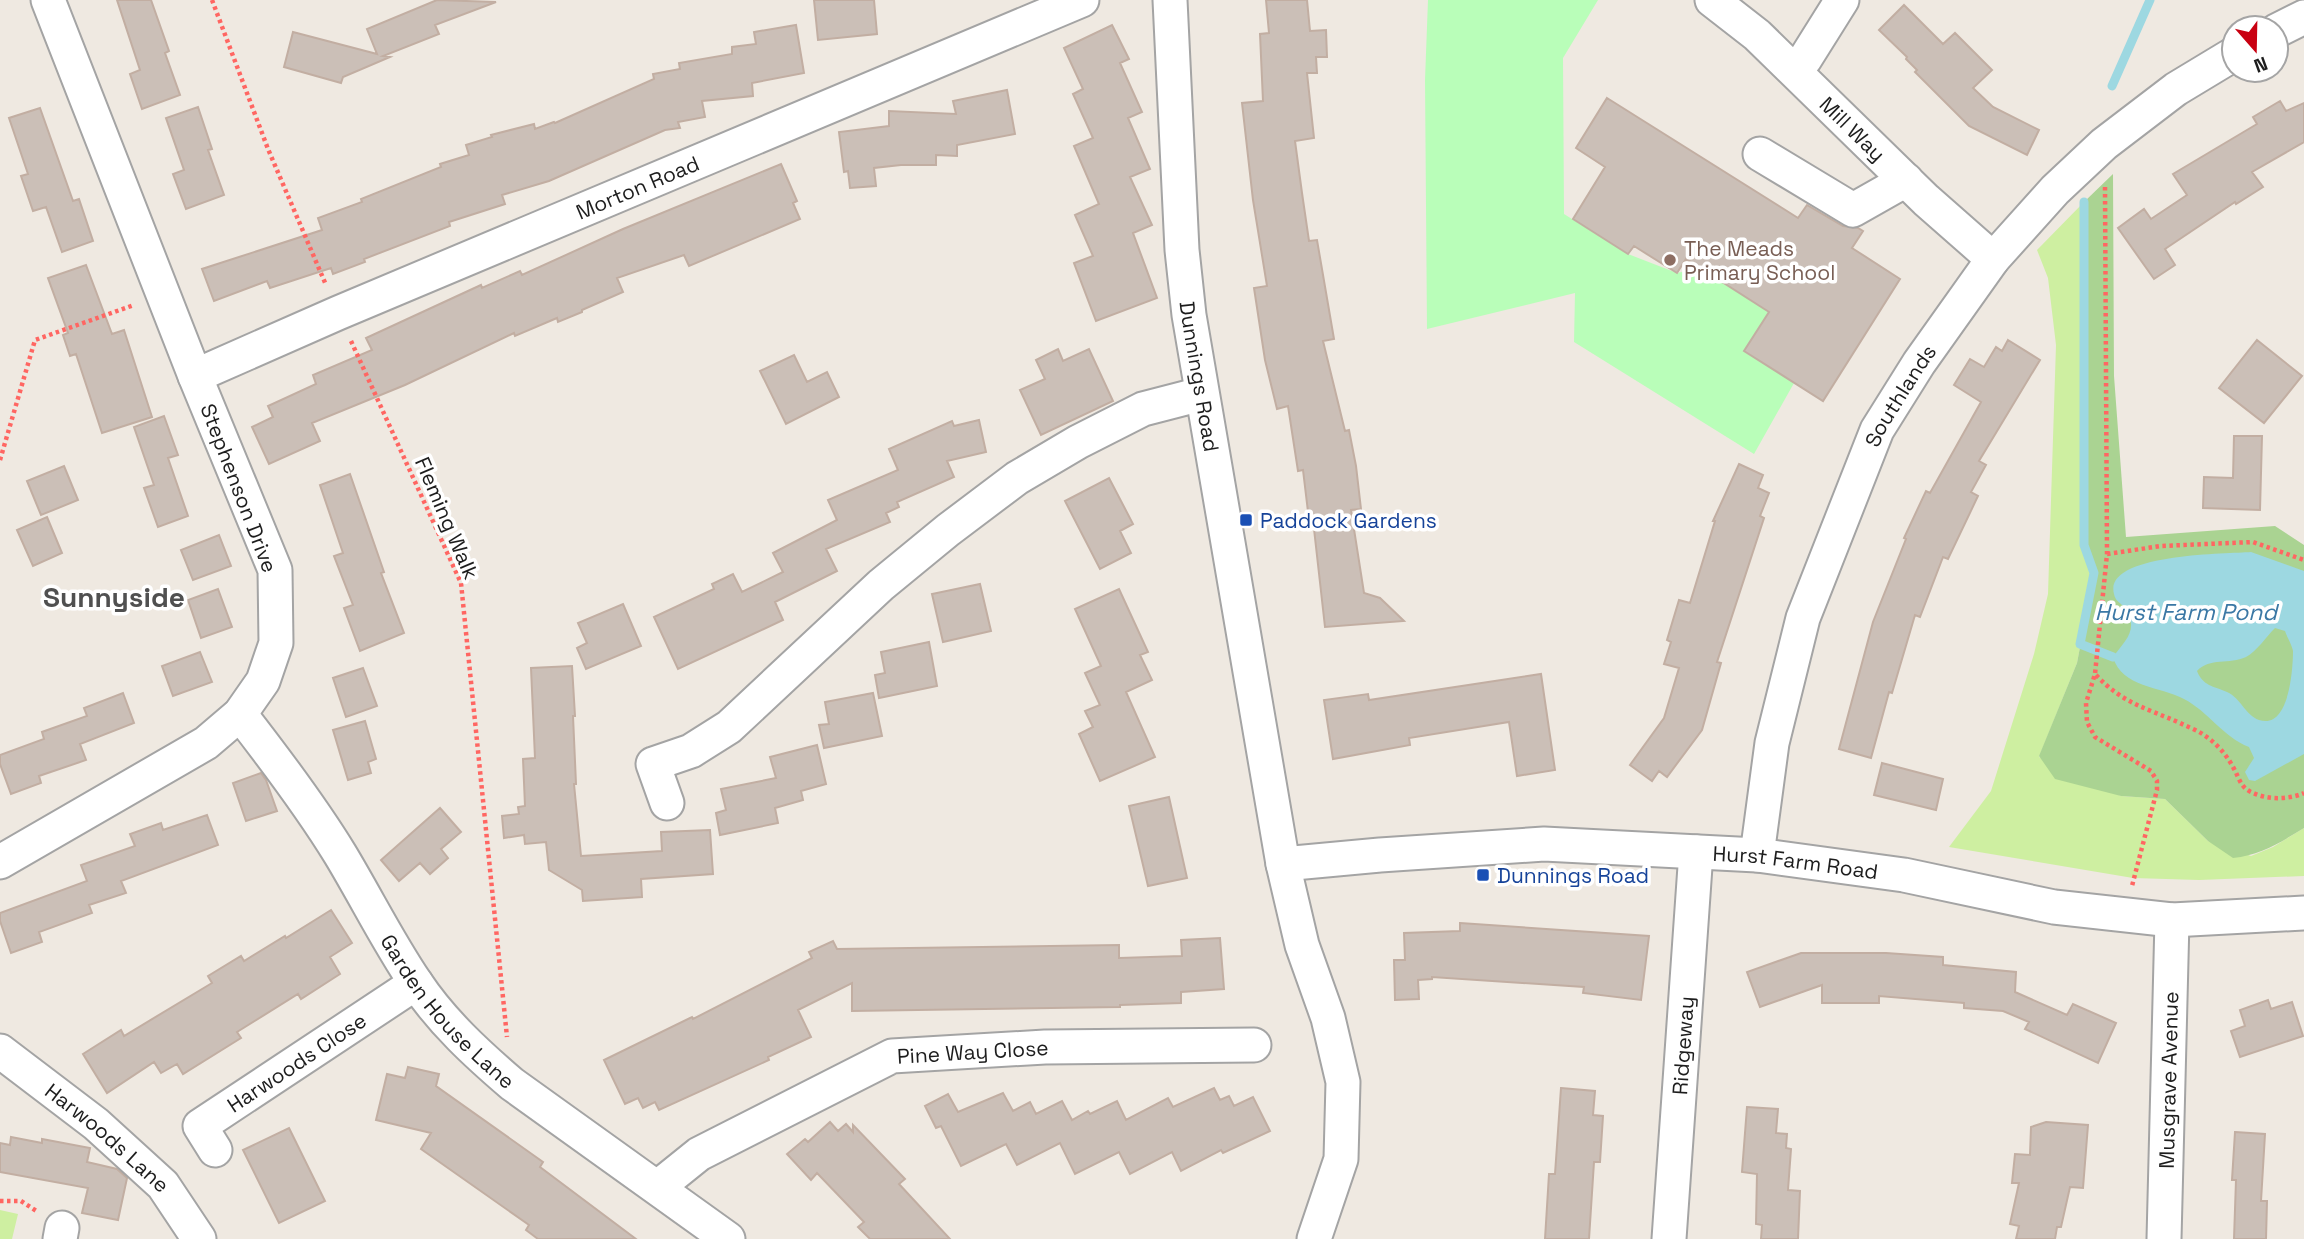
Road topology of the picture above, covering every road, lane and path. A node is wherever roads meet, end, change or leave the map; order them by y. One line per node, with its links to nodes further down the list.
1 (48, 0): 13 (street, Stephenson Drive)
2 (212, 0): 14 (path, Fleming Walk)
3 (1082, 0): 14 (street, Morton Road)
4 (1170, 0): 16 (street, Dunnings Road)
5 (1712, 0): 8 (street, Mill Way)
6 (1842, 0): 8 (street)
7 (2220, 62): 9 (street, Southlands)
8 (1794, 70): 11 (street, Mill Way)
9 (2105, 144): 12 (street, Southlands); 18 (path)
10 (1760, 153): 11 (street)
11 (1906, 180): 12 (street, Mill Way)
12 (1993, 259): 25 (street, Southlands)
13 (163, 295): 15 (street, Stephenson Drive); 17 (path)
14 (338, 313): 15 (street, Morton Road); 34 (path, Fleming Walk)
15 (195, 376): 21 (street, Stephenson Drive)
16 (1201, 394): 23 (street); 27 (street, Dunnings Road)
17 (0, 460)
18 (2107, 554): 19 (path); 20 (path)
19 (2304, 560)
20 (2095, 674): 22 (path); 29 (path)
21 (240, 714): 26 (street, Stephenson Drive); 31 (street, Garden House Lane)
22 (2304, 793)
23 (667, 803)
24 (1696, 852): 25 (street, Hurst Farm Road); 27 (street, Hurst Farm Road); 42 (street, Ridgeway)
25 (1757, 855): 29 (street, Hurst Farm Road)
26 (0, 862)
27 (1283, 864): 41 (street, Dunnings Road)
28 (2304, 913): 30 (street, Hurst Farm Road)
29 (2129, 916): 30 (street, Hurst Farm Road)
30 (2172, 920): 43 (street, Musgrave Avenue)
31 (416, 983): 34 (street, Garden House Lane); 35 (street, Harwoods Close)
32 (1243, 1036): 36 (street, Pine Way Close)
33 (0, 1051): 39 (street, Harwoods Lane)
34 (512, 1084): 36 (street, Garden House Lane)
35 (215, 1150)
36 (659, 1187): 40 (street, Garden House Lane)
37 (0, 1201): 38 (path)
38 (61, 1234)
39 (199, 1239)
40 (728, 1239)
41 (1314, 1239)
42 (1669, 1239)
43 (2164, 1239)

